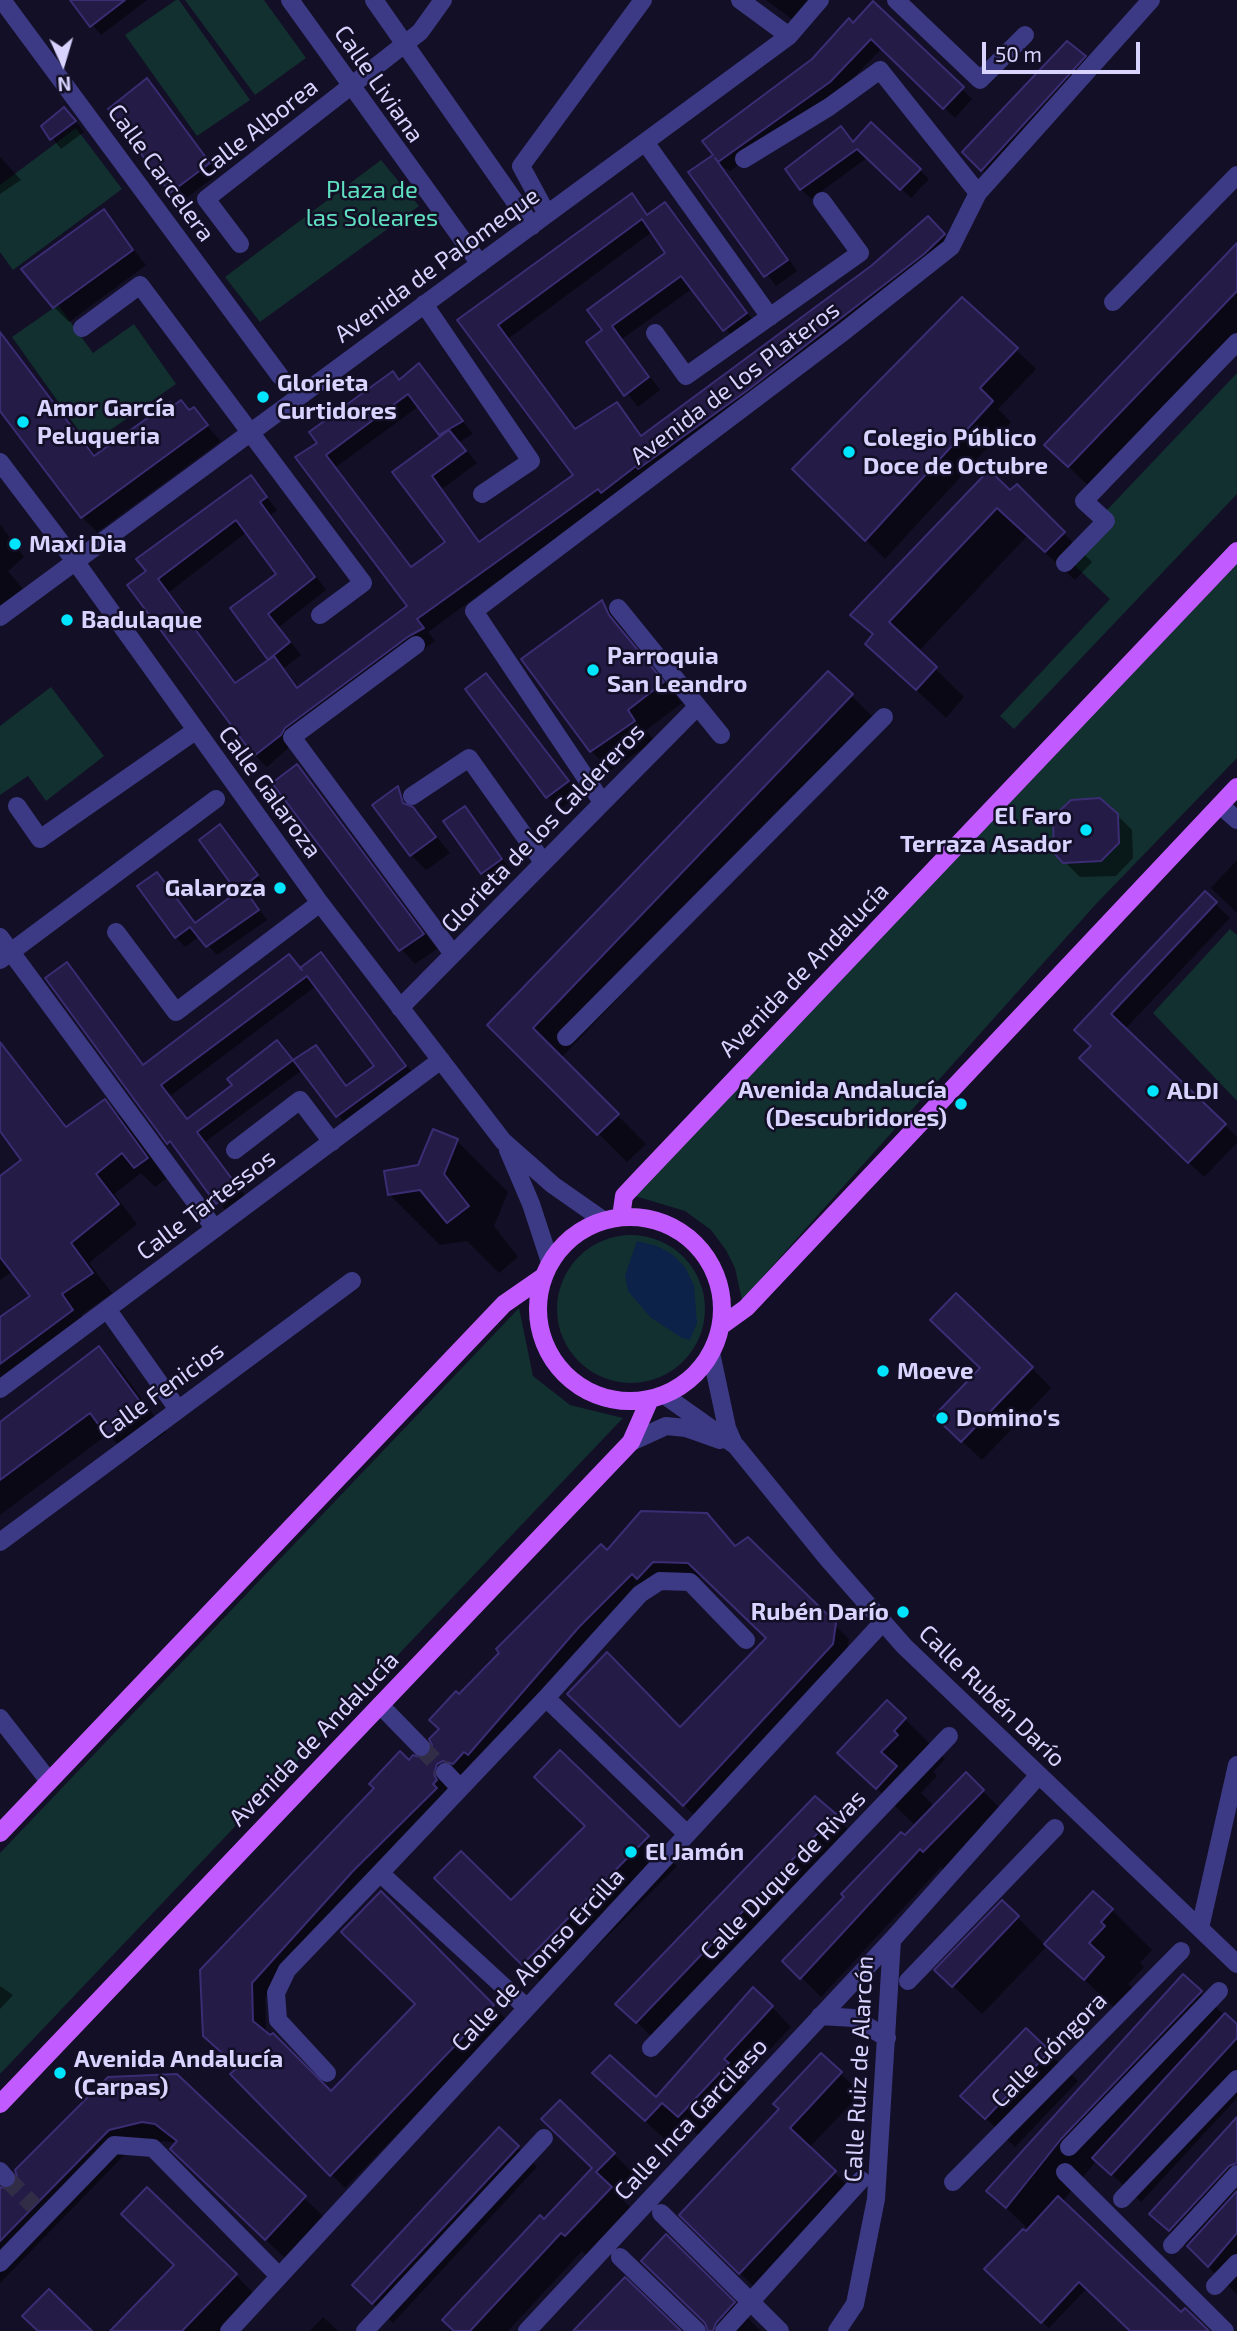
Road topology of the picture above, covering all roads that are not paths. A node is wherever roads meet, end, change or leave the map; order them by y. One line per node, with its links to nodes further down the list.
1 (2, 0): 29 (street, Calle Carcelera)
2 (289, 0): 13 (street, Calle Liviana)
3 (374, 0): 12 (street)
4 (443, 0): 12 (street)
5 (643, 0): 19 (street)
6 (740, 0): 11 (street)
7 (820, 0): 11 (street, Avenida de Palomeque)
8 (896, 0): 10 (street)
9 (1150, 0): 17 (street, Avenida de los Plateros)
10 (1025, 34)
11 (789, 36): 14 (street, Avenida de Palomeque)
12 (406, 44): 13 (street); 20 (street)
13 (351, 87): 21 (street, Calle Alborea); 22 (street, Calle Liviana)
14 (645, 142): 19 (street, Avenida de Palomeque); 25 (street)
15 (744, 159): 17 (street)
16 (1237, 175): 23 (street)
17 (978, 193): 47 (street, Avenida de los Plateros)
18 (822, 201): 25 (street)
19 (547, 214): 20 (street, Avenida de Palomeque)
20 (532, 226): 22 (street, Avenida de Palomeque)
21 (240, 244)
22 (480, 264): 24 (street, Avenida de Palomeque)
23 (1113, 302)
24 (424, 304): 30 (street, Avenida de Palomeque); 32 (street)
25 (770, 317): 27 (street)
26 (82, 328): 30 (street)
27 (656, 333)
28 (1237, 342): 35 (street)
29 (279, 376)
30 (250, 432): 34 (street, Avenida de Palomeque); 37 (street)
31 (0, 462): 34 (street, Calle Galaroza)
32 (482, 494)
33 (1237, 551): 62 (main road, Avenida de Andalucía)
34 (75, 561): 38 (street, Avenida de Palomeque); 42 (street, Calle Galaroza)
35 (1065, 563)
36 (618, 608): 40 (street)
37 (320, 615)
38 (0, 617)
39 (416, 645): 55 (street, Glorieta de los Caldereros)
40 (696, 707): 43 (street); 47 (street, Glorieta de los Caldereros)
41 (884, 717): 57 (street)
42 (195, 731): 49 (street); 52 (street, Calle Galaroza)
43 (721, 735)
44 (1237, 787): 48 (main road)
45 (412, 796): 51 (street)
46 (216, 799): 54 (street)
47 (602, 802): 51 (street, Glorieta de los Caldereros)
48 (1220, 805): 50 (street); 68 (main road)
49 (17, 806)
50 (1237, 820)
51 (543, 862): 55 (street, Glorieta de los Caldereros)
52 (320, 903): 53 (street); 56 (street, Calle Galaroza)
53 (116, 932)
54 (4, 950): 64 (street)
55 (453, 954): 56 (street, Glorieta de los Caldereros)
56 (400, 1007): 58 (street, Calle Galaroza)
57 (566, 1037)
58 (441, 1060): 59 (street, Calle Tartessos); 60 (street, Calle Galaroza)
59 (332, 1142): 61 (street); 64 (street, Calle Tartessos)
60 (507, 1146): 63 (street, Calle Galaroza); 65 (street, Calle Galaroza)
61 (235, 1150)
62 (621, 1217): 63 (main road); 68 (main road)
63 (603, 1220): 65 (main road)
64 (215, 1229): 67 (street, Calle Tartessos)
65 (546, 1269): 71 (main road); 86 (main road)
66 (352, 1281): 72 (street, Calle Fenicios)
67 (107, 1310): 70 (street, Calle Tartessos); 72 (street)
68 (721, 1326): 69 (main road)
69 (711, 1353): 71 (main road); 74 (street, Calle Rubén Darío)
70 (0, 1389)
71 (657, 1397): 73 (main road, Avenida de Andalucía); 74 (street, Calle Rubén Darío)
72 (177, 1408): 75 (street, Calle Fenicios)
73 (631, 1442): 74 (street); 79 (main road, Avenida de Andalucía)
74 (734, 1444): 76 (street, Calle Rubén Darío)
75 (0, 1542)
76 (883, 1622): 85 (street, Calle Rubén Darío); 90 (street, Calle de Alonso Ercilla)
77 (746, 1640): 78 (street)
78 (546, 1698): 87 (street); 90 (street)
79 (380, 1705): 82 (street); 104 (main road, Avenida de Andalucía)
80 (0, 1718): 86 (street)
81 (949, 1736): 101 (street, Calle Duque de Rivas)
82 (421, 1747)
83 (1237, 1765): 92 (street)
84 (445, 1772): 87 (street)
85 (1039, 1775): 92 (street, Calle Rubén Darío); 93 (street, Calle Ruiz de Alarcón)
86 (49, 1781): 89 (main road)
87 (460, 1788): 91 (street)
88 (1055, 1828): 96 (street)
89 (0, 1833)
90 (687, 1834): 98 (street, Calle de Alonso Ercilla)
91 (380, 1873): 98 (street); 102 (street)
92 (1200, 1928): 95 (street, Calle Rubén Darío)
93 (892, 1940): 99 (street, Calle Inca Garcilaso); 100 (street, Calle Ruiz de Alarcón)
94 (1181, 1951): 110 (street, Calle Góngora)
95 (1237, 1964)
96 (908, 1981)
97 (1219, 1991): 106 (street)
98 (527, 2008): 117 (street, Calle de Alonso Ercilla)
99 (820, 2016): 100 (street); 122 (street, Calle Inca Garcilaso)
100 (887, 2038): 126 (street, Calle Ruiz de Alarcón)
101 (652, 2048)
102 (327, 2073)
103 (1237, 2079): 111 (street)
104 (0, 2104)
105 (544, 2138): 121 (street)
106 (1069, 2147)
107 (1065, 2172): 127 (street)
108 (1237, 2174): 113 (street)
109 (861, 2180): 119 (street)
110 (953, 2182)
111 (1122, 2199)
112 (661, 2213): 119 (street)
113 (1172, 2245)
114 (620, 2257): 123 (street)
115 (0, 2263): 117 (street)
116 (1237, 2263): 118 (street)
117 (279, 2276): 120 (street, Calle de Alonso Ercilla)
118 (1215, 2286)
119 (750, 2301): 124 (street); 125 (street)
120 (229, 2331)
121 (365, 2331)
122 (527, 2331)
123 (697, 2331)
124 (724, 2331)
125 (780, 2331)
126 (837, 2331)
127 (1225, 2331)

